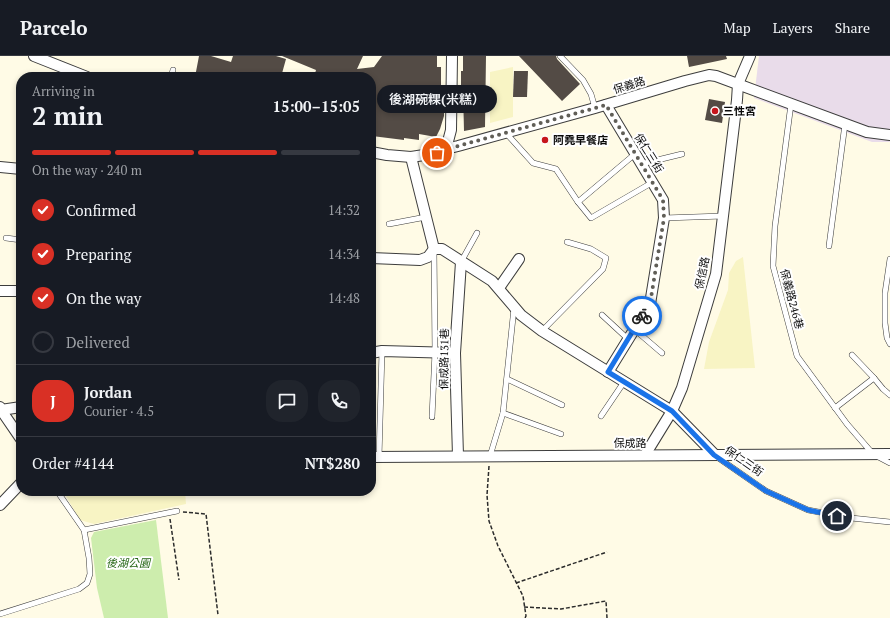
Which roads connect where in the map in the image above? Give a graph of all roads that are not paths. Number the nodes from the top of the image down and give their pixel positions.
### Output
1 (34, 56) edge
2 (452, 56) edge
3 (560, 56) edge
4 (750, 56) edge
5 (74, 72) edge
6 (738, 84) junction
7 (791, 104) junction
8 (606, 105) junction
9 (595, 108) junction
10 (845, 124) junction
11 (506, 133) junction
12 (890, 135) edge
13 (446, 149) junction
14 (376, 153) edge
15 (635, 154) junction
16 (682, 154) dead end
17 (411, 157) junction
18 (641, 164) junction
19 (0, 167) edge
20 (16, 169) edge
21 (653, 182) junction
22 (578, 202) junction
23 (426, 216) junction
24 (723, 216) junction
25 (664, 218) junction
26 (389, 224) dead end
27 (477, 233) dead end
28 (6, 238) dead end
29 (16, 239) edge
30 (567, 242) dead end
31 (828, 246) dead end
32 (434, 249) junction
33 (376, 258) edge
34 (519, 259) dead end
35 (890, 259) edge
36 (461, 262) junction
37 (499, 288) junction
38 (0, 291) edge
39 (16, 291) edge
40 (514, 307) junction
41 (602, 315) dead end
42 (634, 329) junction
43 (542, 331) junction
44 (628, 339) junction
45 (890, 344) edge
46 (382, 351) junction
47 (376, 352) edge
48 (435, 352) junction
49 (455, 353) junction
50 (662, 353) dead end
51 (852, 355) dead end
52 (608, 372) junction
53 (874, 378) junction
54 (507, 379) junction
55 (624, 382) junction
56 (890, 395) edge
57 (562, 405) dead end
58 (16, 408) edge
59 (835, 408) junction
60 (672, 411) junction
61 (1, 412) edge
62 (503, 412) junction
63 (601, 416) dead end
64 (432, 417) dead end
65 (16, 432) edge
66 (561, 434) dead end
67 (376, 442) edge
68 (873, 454) junction
69 (890, 454) edge
70 (645, 455) junction
71 (714, 455) junction
72 (458, 456) junction
73 (490, 456) junction
74 (376, 457) edge
75 (890, 463) edge
76 (16, 488) edge
77 (60, 496) edge
78 (0, 505) edge
79 (178, 511) road end
80 (890, 522) edge
81 (84, 530) junction
82 (0, 614) edge

1 - 5 street
2 - 13 street
3 - 9 lane
4 - 6 street, 保信路
6 - 7 street, 保義路
6 - 8 street, 保義路
6 - 24 street, 保信路
7 - 10 street, 保義路
7 - 59 lane, 保義路246巷
8 - 9 street, 保義路
8 - 15 street, 保仁三街
9 - 11 street, 保義路
10 - 12 street, 保義路
10 - 31 lane
11 - 13 street, 保義路
11 - 22 lane
13 - 17 street, 保義路
14 - 17 street, 保義路
15 - 18 street, 保仁三街
15 - 22 lane
16 - 18 lane
17 - 23 street
18 - 21 street, 保仁三街
19 - 20 street
21 - 22 lane
21 - 25 street, 保仁三街
23 - 26 lane
23 - 32 street
24 - 25 lane
24 - 60 street, 保信路
25 - 42 street, 保仁三街
27 - 36 lane
28 - 29 lane
30 - 43 lane
32 - 33 street
32 - 36 street, 保仁三街
32 - 48 lane
34 - 37 street
35 - 45 lane
36 - 37 street, 保仁三街
36 - 49 street, 保成路131巷
37 - 40 street, 保仁三街
38 - 39 street
40 - 43 street, 保仁三街
40 - 54 lane
41 - 44 lane
42 - 44 street, 保仁三街
42 - 50 lane
43 - 52 street, 保仁三街
44 - 52 street, 保仁三街
46 - 47 street
46 - 48 street
46 - 67 lane
48 - 49 street
48 - 64 lane
49 - 72 street, 保成路131巷
51 - 53 lane
52 - 55 street, 保仁三街
53 - 56 lane
53 - 59 lane
54 - 57 lane
54 - 62 lane
55 - 60 street, 保仁三街
55 - 63 lane
58 - 61 street
59 - 68 lane, 保義路246巷
60 - 70 street, 保信路
60 - 71 street, 保仁三街
61 - 65 street
62 - 66 lane
62 - 73 lane
68 - 69 street, 保成路
68 - 71 street, 保成路
68 - 75 lane, 保義路246巷
70 - 71 street, 保成路
70 - 73 street, 保成路
71 - 80 lane, 保仁三街
72 - 73 street, 保成路
72 - 74 street, 保成路
76 - 78 street
77 - 81 lane
79 - 81 lane
81 - 82 lane

